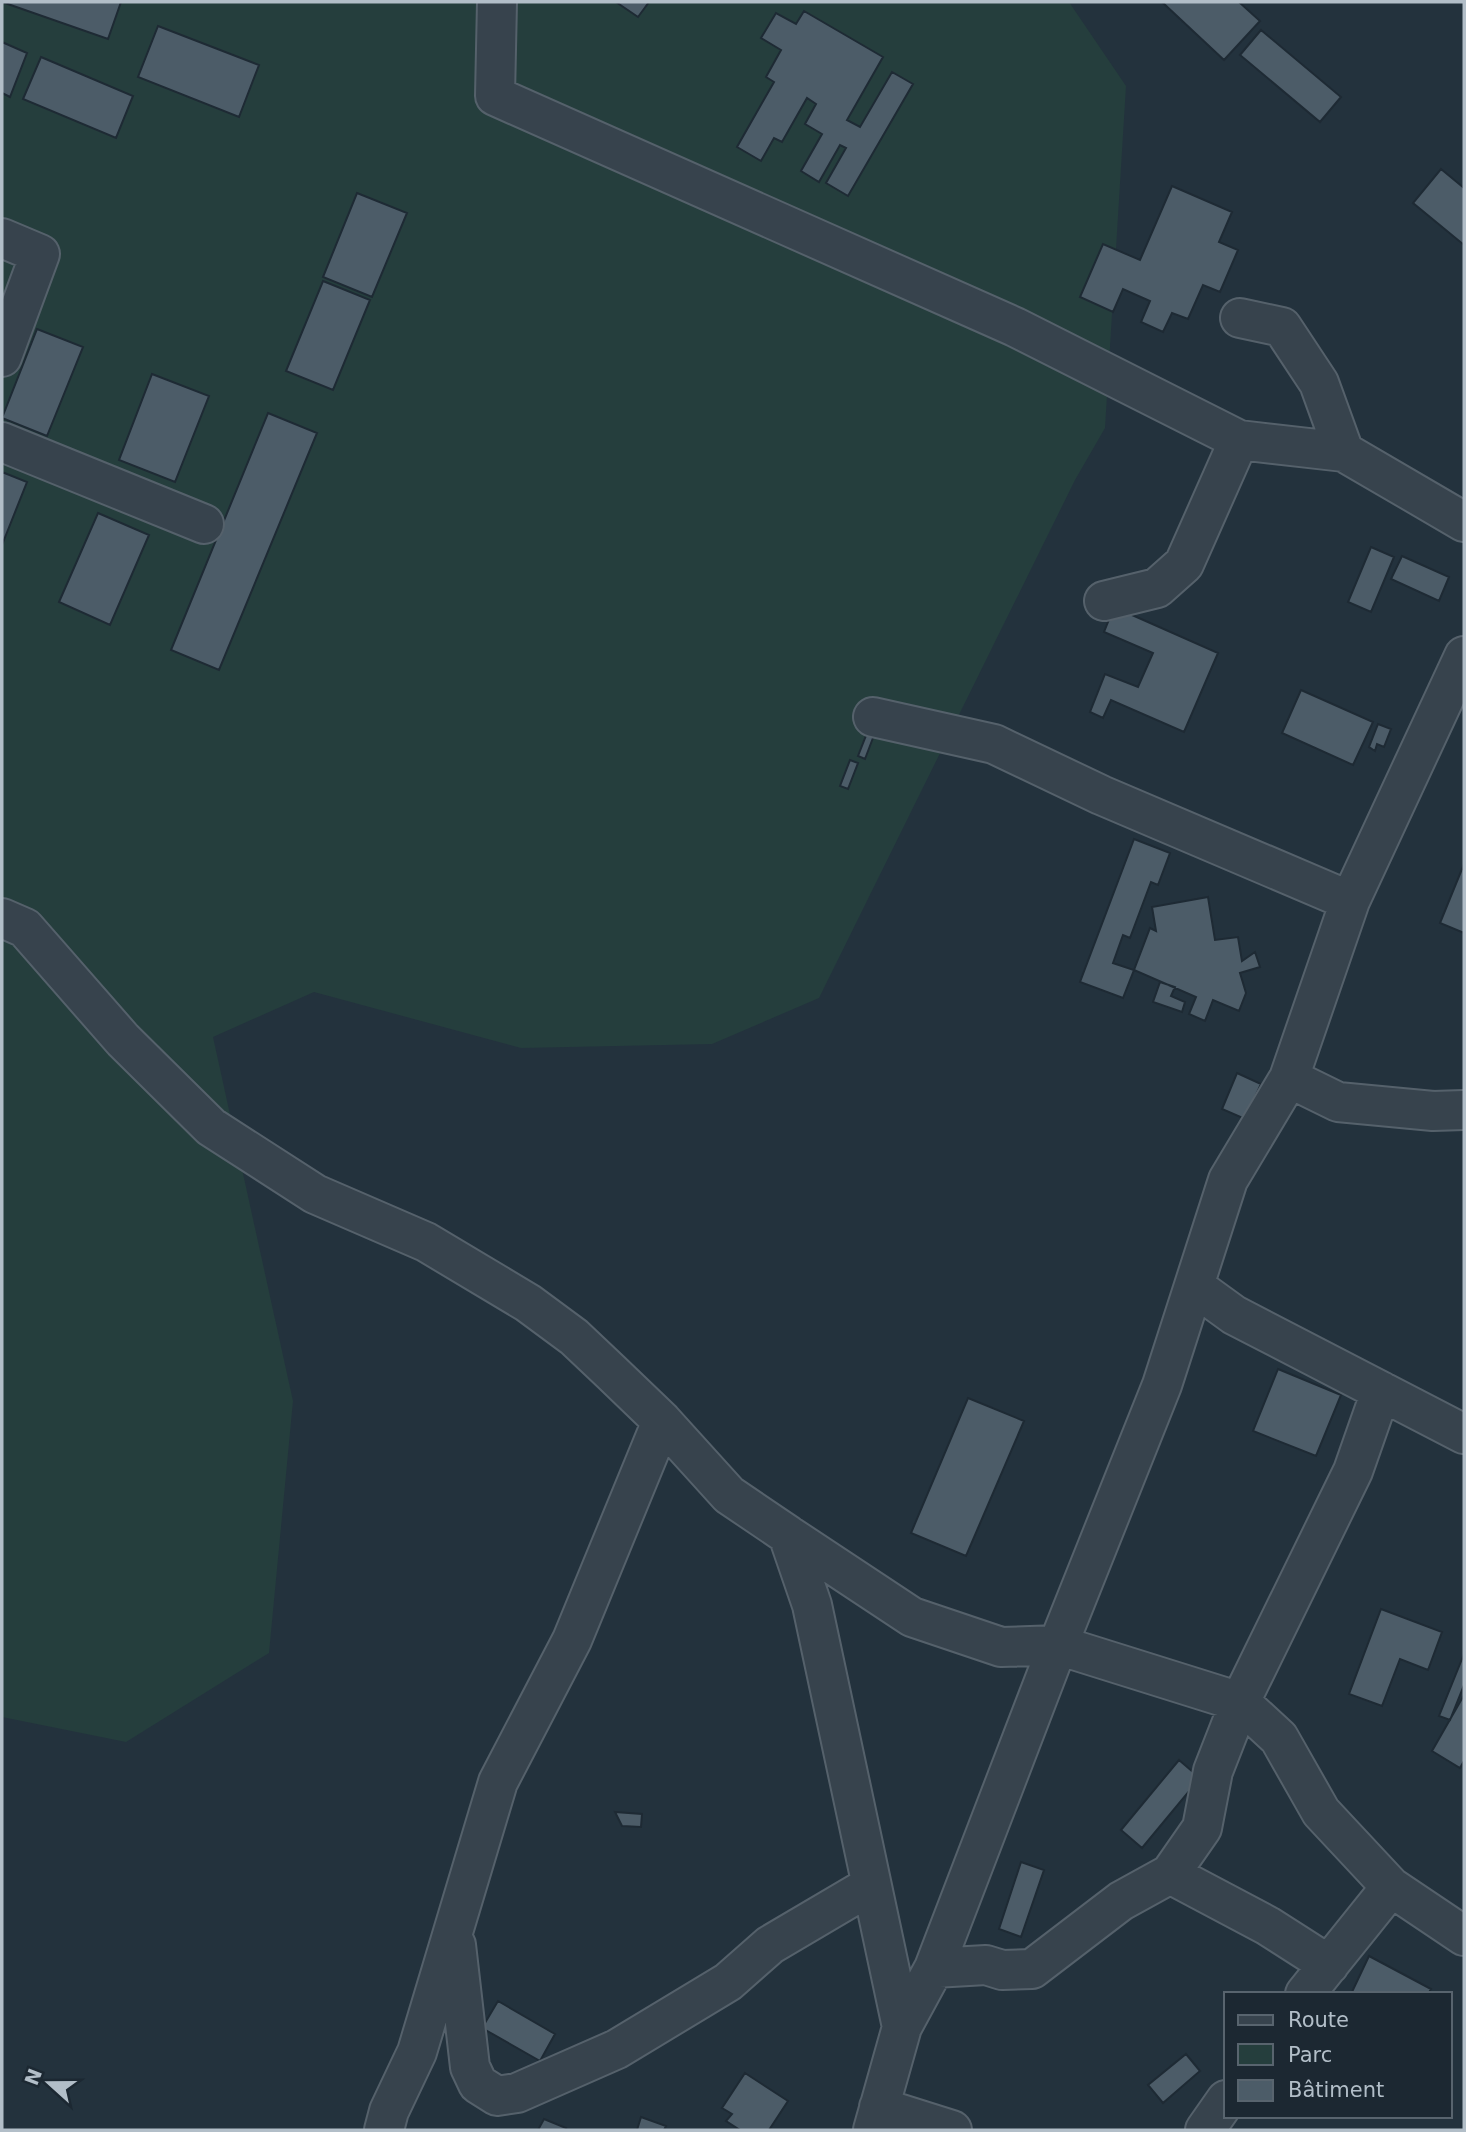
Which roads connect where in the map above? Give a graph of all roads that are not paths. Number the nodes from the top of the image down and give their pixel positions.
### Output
1 (497, 2) edge
2 (2, 238) edge
3 (1240, 318) dead end
4 (2, 358) edge
5 (1238, 440) junction
6 (2, 442) edge
7 (1344, 452) junction
8 (1464, 522) edge
9 (204, 524) dead end
10 (1104, 601) dead end
11 (1462, 664) edge
12 (873, 717) dead end
13 (1350, 901) junction
14 (2, 918) edge
15 (1289, 1078) junction
16 (1464, 1110) edge
17 (1194, 1286) junction
18 (1381, 1391) junction
19 (662, 1421) junction
20 (1464, 1434) edge
21 (788, 1535) junction
22 (1058, 1644) junction
23 (1240, 1702) junction
24 (1170, 1874) junction
25 (870, 1886) junction
26 (1391, 1887) junction
27 (455, 1929) junction
28 (1464, 1936) edge
29 (1329, 1965) junction
30 (934, 1968) junction
31 (1306, 1992) edge
32 (902, 2027) junction
33 (1224, 2103) edge
34 (876, 2119) edge
35 (384, 2130) edge
36 (952, 2130) edge
37 (1205, 2130) edge

1 - 5 street
2 - 4 street
3 - 7 street
5 - 7 street
5 - 10 street
6 - 9 street
7 - 8 street
11 - 13 street
12 - 13 street
13 - 15 street
14 - 19 street
15 - 16 street
15 - 17 street
17 - 18 street
17 - 22 street
18 - 20 street
18 - 23 street
19 - 21 street
19 - 27 street
21 - 22 street
21 - 25 street
22 - 23 street
22 - 30 street
23 - 24 street
23 - 26 street
24 - 29 street
24 - 30 street
25 - 27 street
25 - 32 street
26 - 28 street
26 - 29 street
27 - 35 street
29 - 31 street
30 - 32 street
32 - 34 street
33 - 37 street
34 - 36 street

